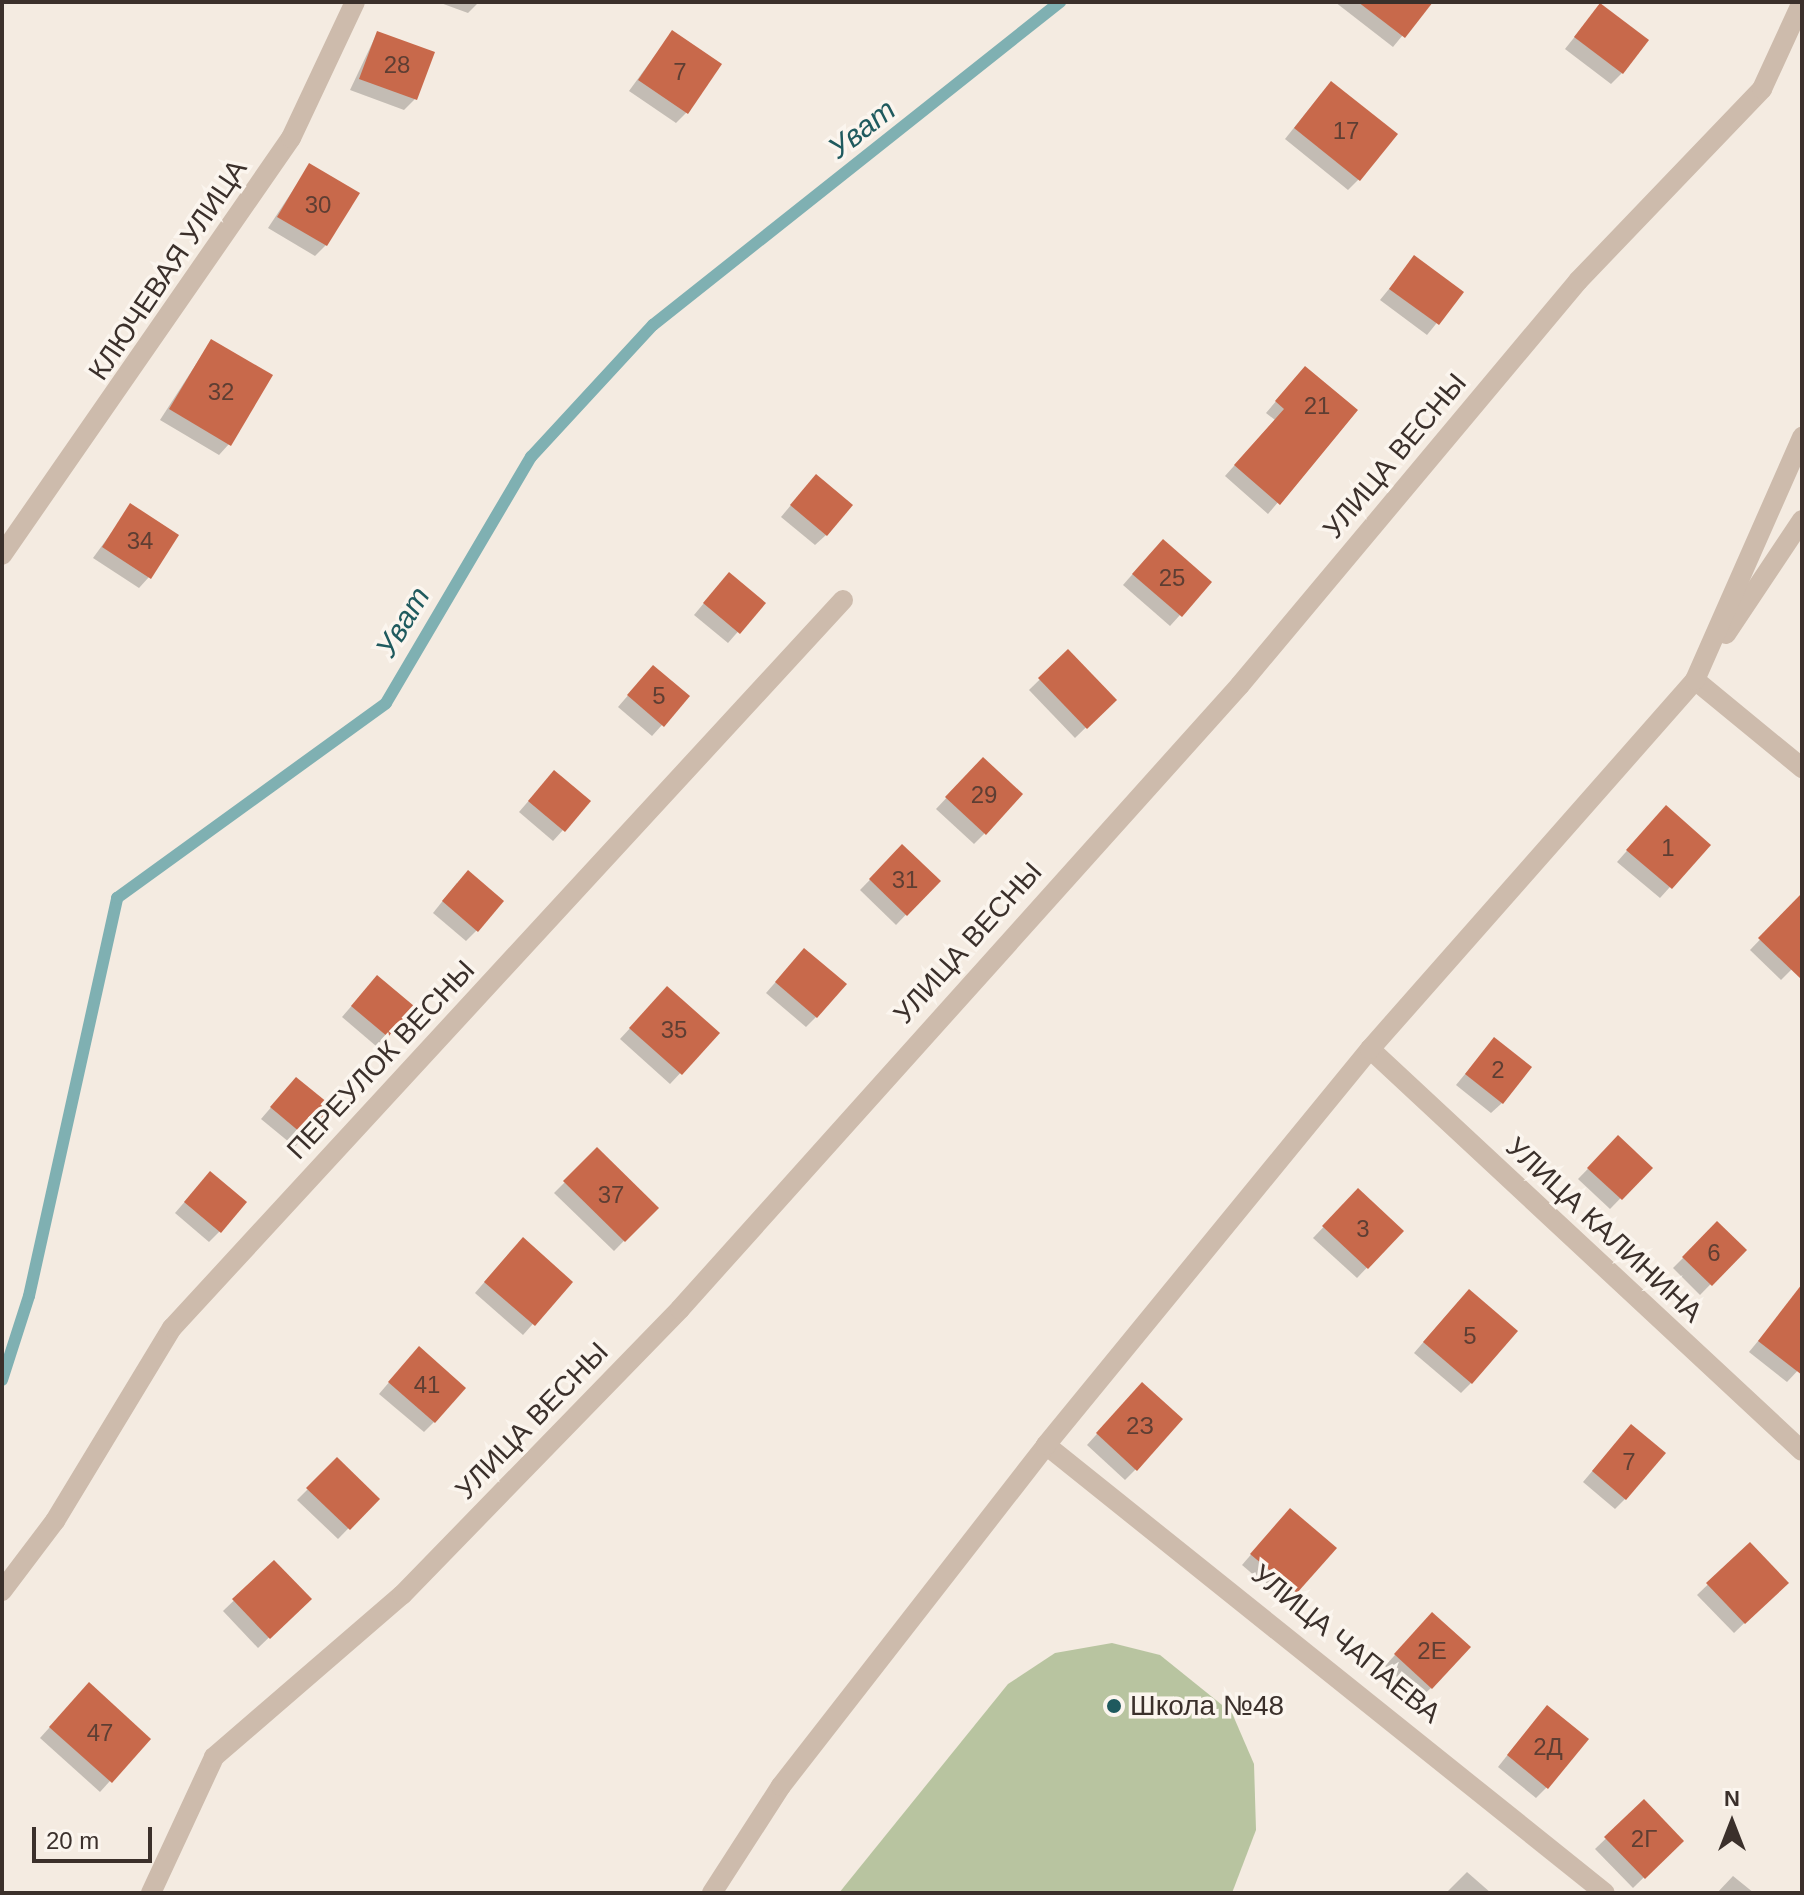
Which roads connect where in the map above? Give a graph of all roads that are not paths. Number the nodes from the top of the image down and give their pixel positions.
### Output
1 (355, 2) edge
2 (1802, 2) edge
3 (1802, 437) edge
4 (1802, 520) edge
5 (2, 555) edge
6 (843, 600) dead end
7 (1695, 680) junction
8 (1802, 768) edge
9 (1370, 1049) junction
10 (1046, 1445) junction
11 (1802, 1451) edge
12 (2, 1591) edge
13 (151, 1893) edge
14 (712, 1893) edge
15 (1605, 1893) edge

1 - 5 street, КЛЮЧЕВАЯ УЛИЦА
2 - 13 street, УЛИЦА ВЕСНЫ
3 - 7 street
4 - 7 street
6 - 12 street, ПЕРЕУЛОК ВЕСНЫ
7 - 8 street
7 - 9 street
9 - 10 street
9 - 11 street, УЛИЦА КАЛИНИНА
10 - 14 street
10 - 15 street, УЛИЦА ЧАПАЕВА

